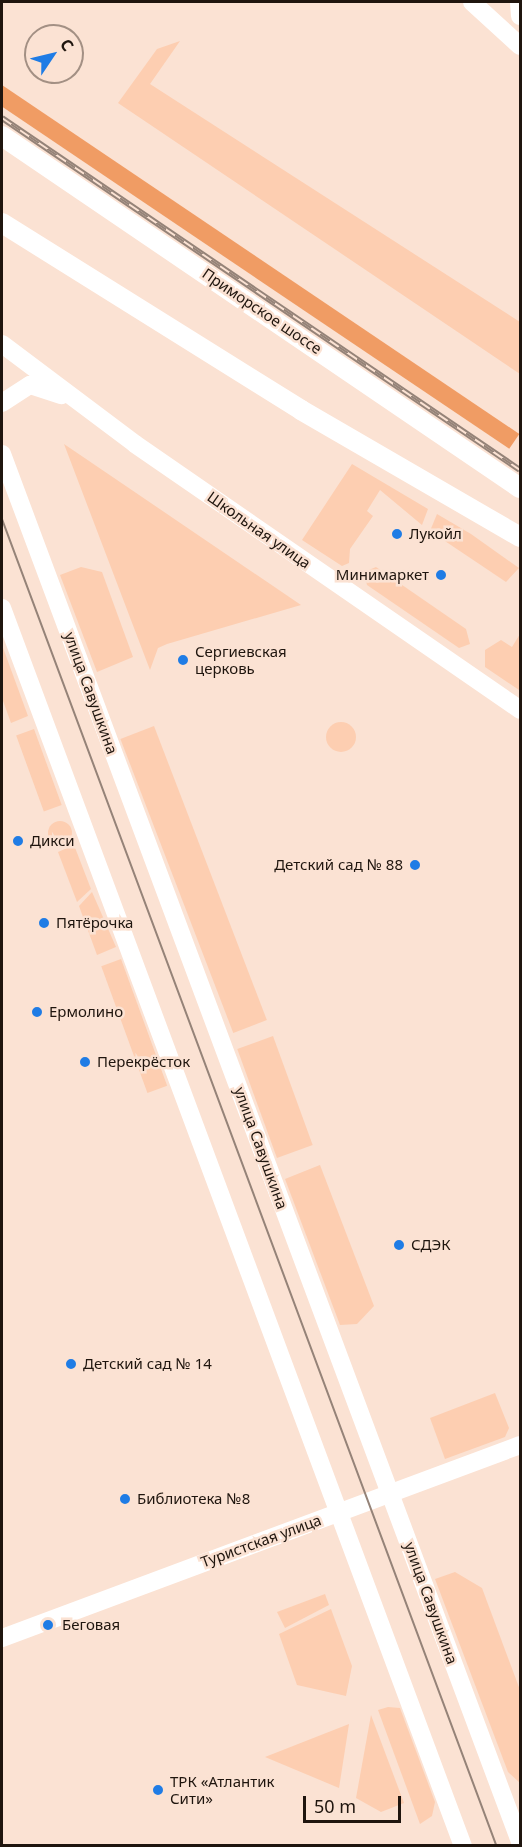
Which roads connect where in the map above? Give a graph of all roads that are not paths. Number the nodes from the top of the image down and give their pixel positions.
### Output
1 (472, 2) edge
2 (519, 2) edge
3 (520, 16) edge
4 (520, 46) edge
5 (2, 136) edge
6 (2, 222) edge
7 (2, 344) edge
8 (2, 403) edge
9 (83, 406) junction
10 (2, 454) edge
11 (520, 488) edge
12 (520, 537) edge
13 (2, 608) edge
14 (520, 710) edge
15 (520, 1445) edge
16 (390, 1493) junction
17 (339, 1513) junction
18 (2, 1638) edge
19 (520, 1842) edge
20 (463, 1845) edge

1 - 4 main road
2 - 3 main road
5 - 11 main road, Приморское шоссе
6 - 12 main road
7 - 9 main road, Школьная улица
8 - 9 main road
9 - 14 main road, Школьная улица
10 - 16 main road, улица Савушкина
13 - 17 main road
15 - 16 main road, Туристская улица
16 - 17 main road, Туристская улица
16 - 19 main road, улица Савушкина
17 - 18 main road, Туристская улица
17 - 20 main road

